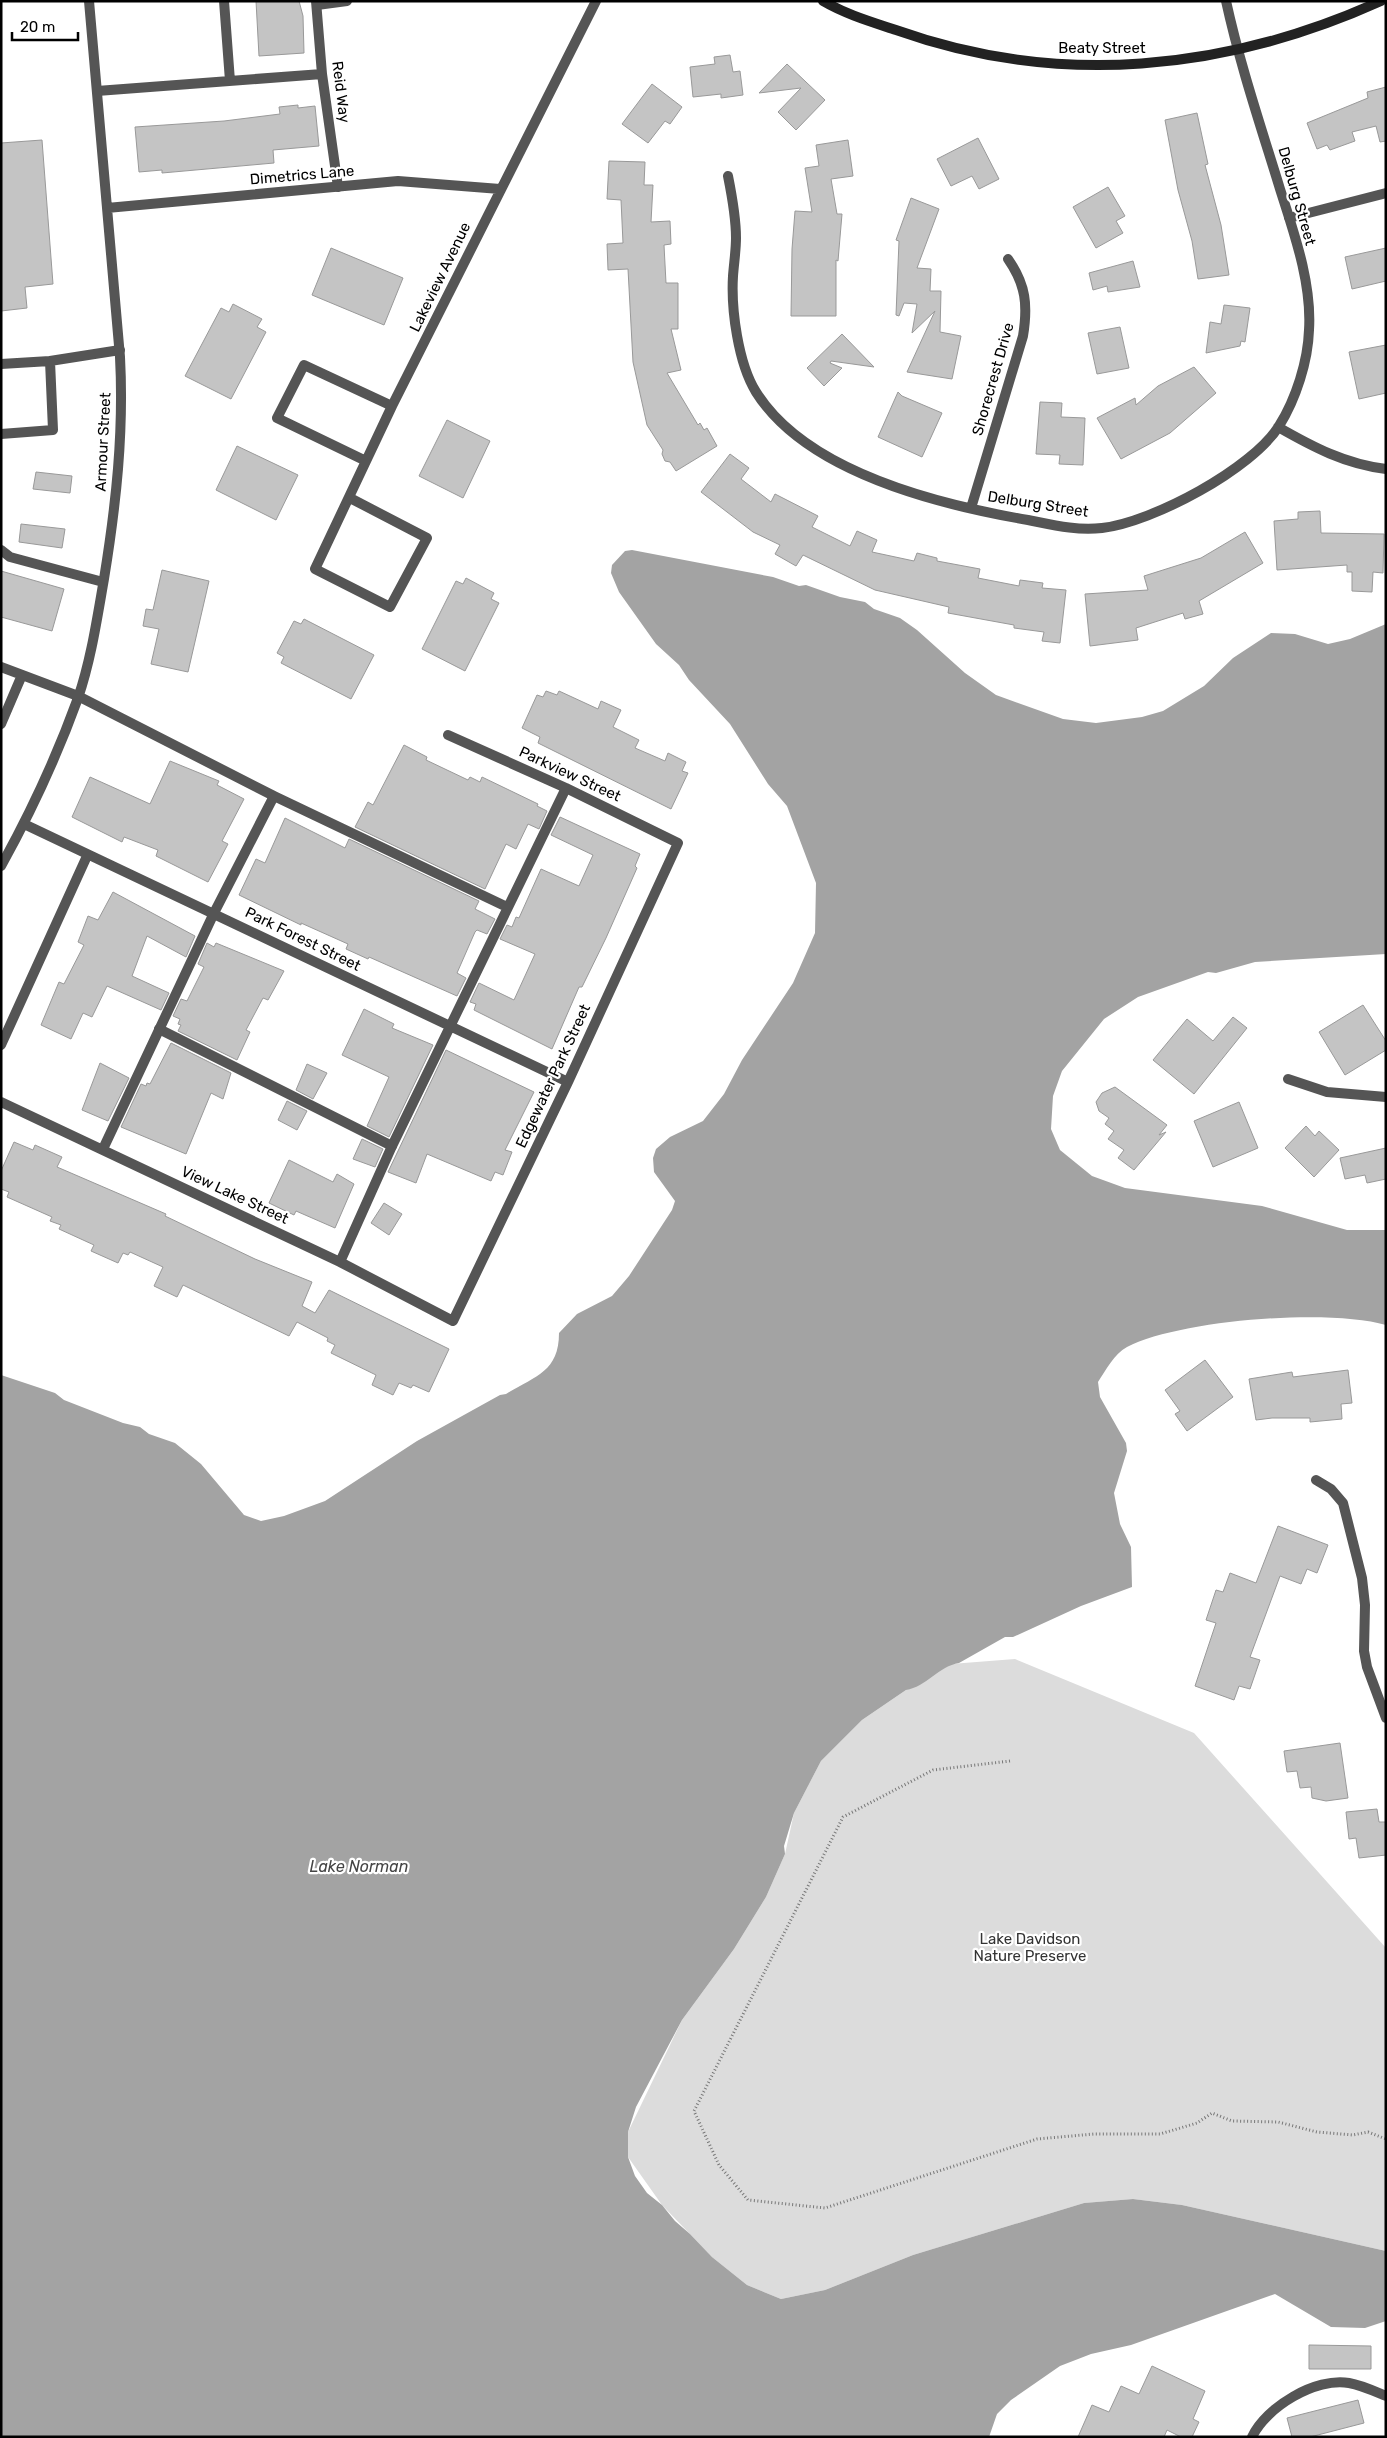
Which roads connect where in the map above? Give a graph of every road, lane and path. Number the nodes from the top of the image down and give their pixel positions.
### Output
1 (89, 1) edge
2 (224, 1) edge
3 (347, 1) edge
4 (596, 1) edge
5 (823, 1) edge
6 (1226, 1) edge
7 (1381, 1) edge
8 (317, 3) edge
9 (1238, 51) junction
10 (322, 74) junction
11 (230, 81) junction
12 (97, 91) junction
13 (728, 176) dead end
14 (338, 187) junction
15 (500, 189) junction
16 (1386, 193) edge
17 (107, 208) junction
18 (1289, 218) junction
19 (1008, 259) dead end
20 (120, 350) junction
21 (50, 361) junction
22 (1, 364) edge
23 (392, 406) junction
24 (1278, 428) junction
25 (1, 434) edge
26 (366, 461) junction
27 (1386, 468) edge
28 (350, 498) junction
29 (971, 508) junction
30 (1, 550) edge
31 (104, 582) junction
32 (1, 667) edge
33 (22, 675) junction
34 (78, 696) junction
35 (1, 724) edge
36 (448, 735) dead end
37 (566, 788) junction
38 (274, 796) junction
39 (24, 824) junction
40 (678, 843) joint
41 (87, 856) junction
42 (1, 866) edge
43 (507, 907) junction
44 (214, 913) junction
45 (449, 1026) junction
46 (159, 1029) junction
47 (1, 1045) edge
48 (1288, 1079) dead end
49 (568, 1082) junction
50 (1386, 1097) edge
51 (1, 1102) edge
52 (392, 1146) junction
53 (102, 1149) junction
54 (340, 1262) junction
55 (453, 1321) joint
56 (1316, 1480) dead end
57 (1381, 1690) edge
58 (1386, 1718) edge
59 (1010, 1761) dead end
60 (1386, 2139) edge
61 (1386, 2396) edge
62 (1252, 2437) edge

1 - 12 street, Armour Street
2 - 11 street
3 - 8 street
4 - 15 street, Lakeview Avenue
5 - 9 street, Beaty Street
6 - 9 street, Delburg Street
7 - 9 street, Beaty Street
8 - 10 street, Reid Way
9 - 18 street, Delburg Street
10 - 11 street
10 - 14 street, Reid Way
11 - 12 street
12 - 17 street, Armour Street
13 - 29 street, Delburg Street
14 - 15 street, Dimetrics Lane
14 - 17 street, Dimetrics Lane
15 - 23 street, Lakeview Avenue
16 - 18 street
17 - 20 street, Armour Street
18 - 24 street, Delburg Street
19 - 29 street, Shorecrest Drive
20 - 21 street
20 - 31 street, Armour Street
21 - 22 street
21 - 25 street
23 - 26 street, Lakeview Avenue
23 - 26 street
24 - 27 street
24 - 29 street, Delburg Street
26 - 28 street, Lakeview Avenue
28 - 28 street, Lakeview Avenue
30 - 31 street
31 - 34 street, Armour Street
32 - 33 street
33 - 34 street
33 - 35 street
34 - 38 street
34 - 39 street, Armour Street
36 - 37 street, Parkview Street
37 - 40 street, Parkview Street
37 - 43 street
38 - 43 street
38 - 44 street
39 - 41 street, Park Forest Street
39 - 42 street, Armour Street
40 - 49 street, Edgewater Park Street
41 - 44 street, Park Forest Street
41 - 47 street
43 - 45 street
44 - 45 street, Park Forest Street
44 - 46 street
45 - 49 street, Park Forest Street
45 - 52 street
46 - 52 street
46 - 53 street
48 - 50 street
49 - 55 street, Edgewater Park Street
51 - 53 street, View Lake Street
52 - 54 street
53 - 54 street, View Lake Street
54 - 55 street, View Lake Street
56 - 57 street
57 - 58 street
59 - 60 path
61 - 62 street

